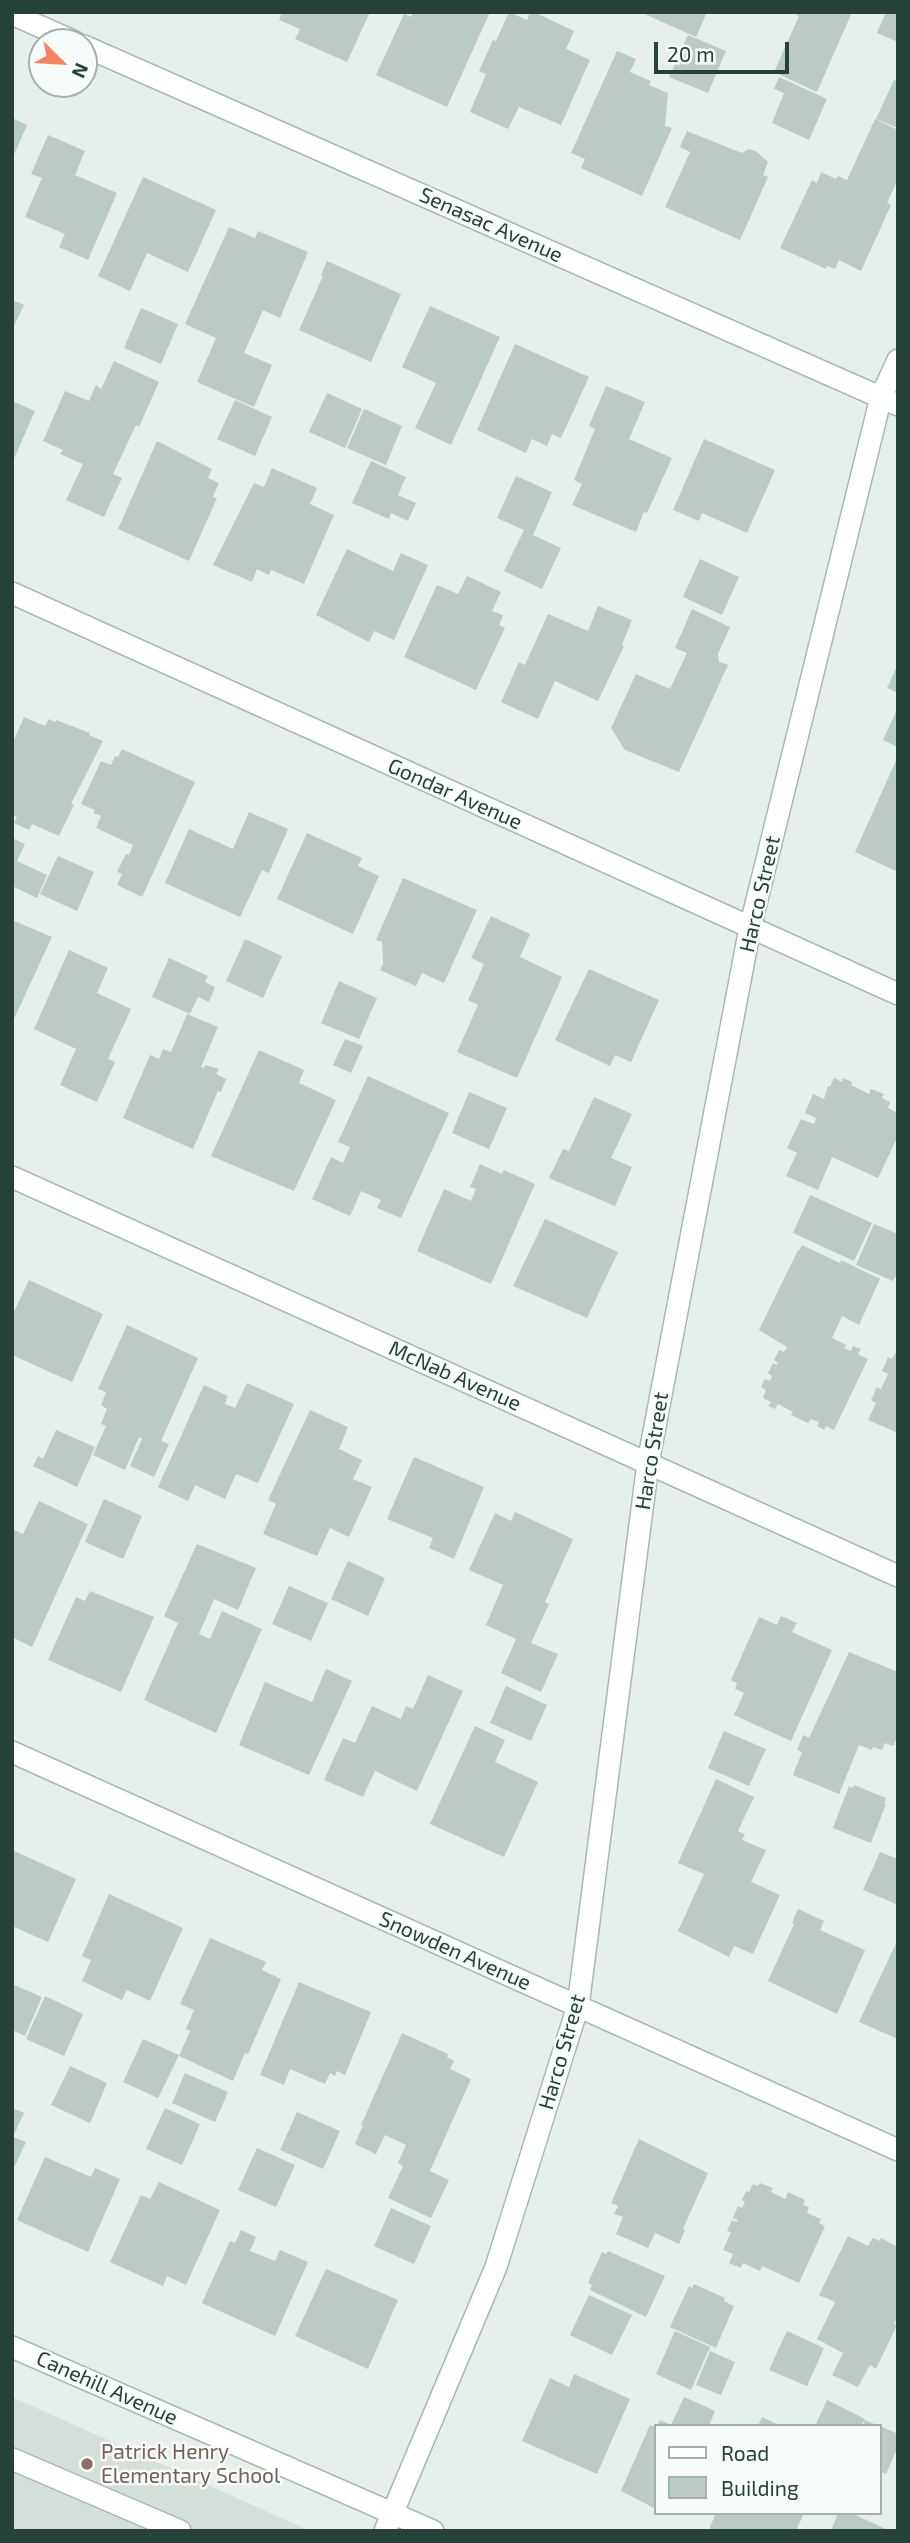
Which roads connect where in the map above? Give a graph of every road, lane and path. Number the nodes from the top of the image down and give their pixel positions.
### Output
1 (12, 14) edge
2 (44, 28) edge
3 (98, 52) edge
4 (898, 360) edge
5 (890, 401) edge
6 (12, 593) edge
7 (750, 928) junction
8 (898, 994) edge
9 (12, 1177) edge
10 (648, 1463) junction
11 (898, 1576) edge
12 (12, 1752) edge
13 (578, 2006) junction
14 (898, 2150) edge
15 (12, 2347) edge
16 (12, 2459) edge
17 (389, 2522) edge
18 (180, 2531) edge
19 (433, 2531) edge

1 - 2 street
3 - 5 street, Senasac Avenue
4 - 5 street, Harco Street
5 - 7 street, Harco Street
6 - 7 street, Gondar Avenue
7 - 8 street, Gondar Avenue
7 - 10 street, Harco Street
9 - 10 street, McNab Avenue
10 - 11 street, McNab Avenue
10 - 13 street, Harco Street
12 - 13 street, Snowden Avenue
13 - 14 street, Snowden Avenue
13 - 17 street, Harco Street
15 - 17 street, Canehill Avenue
16 - 18 street
17 - 19 street, Canehill Avenue

